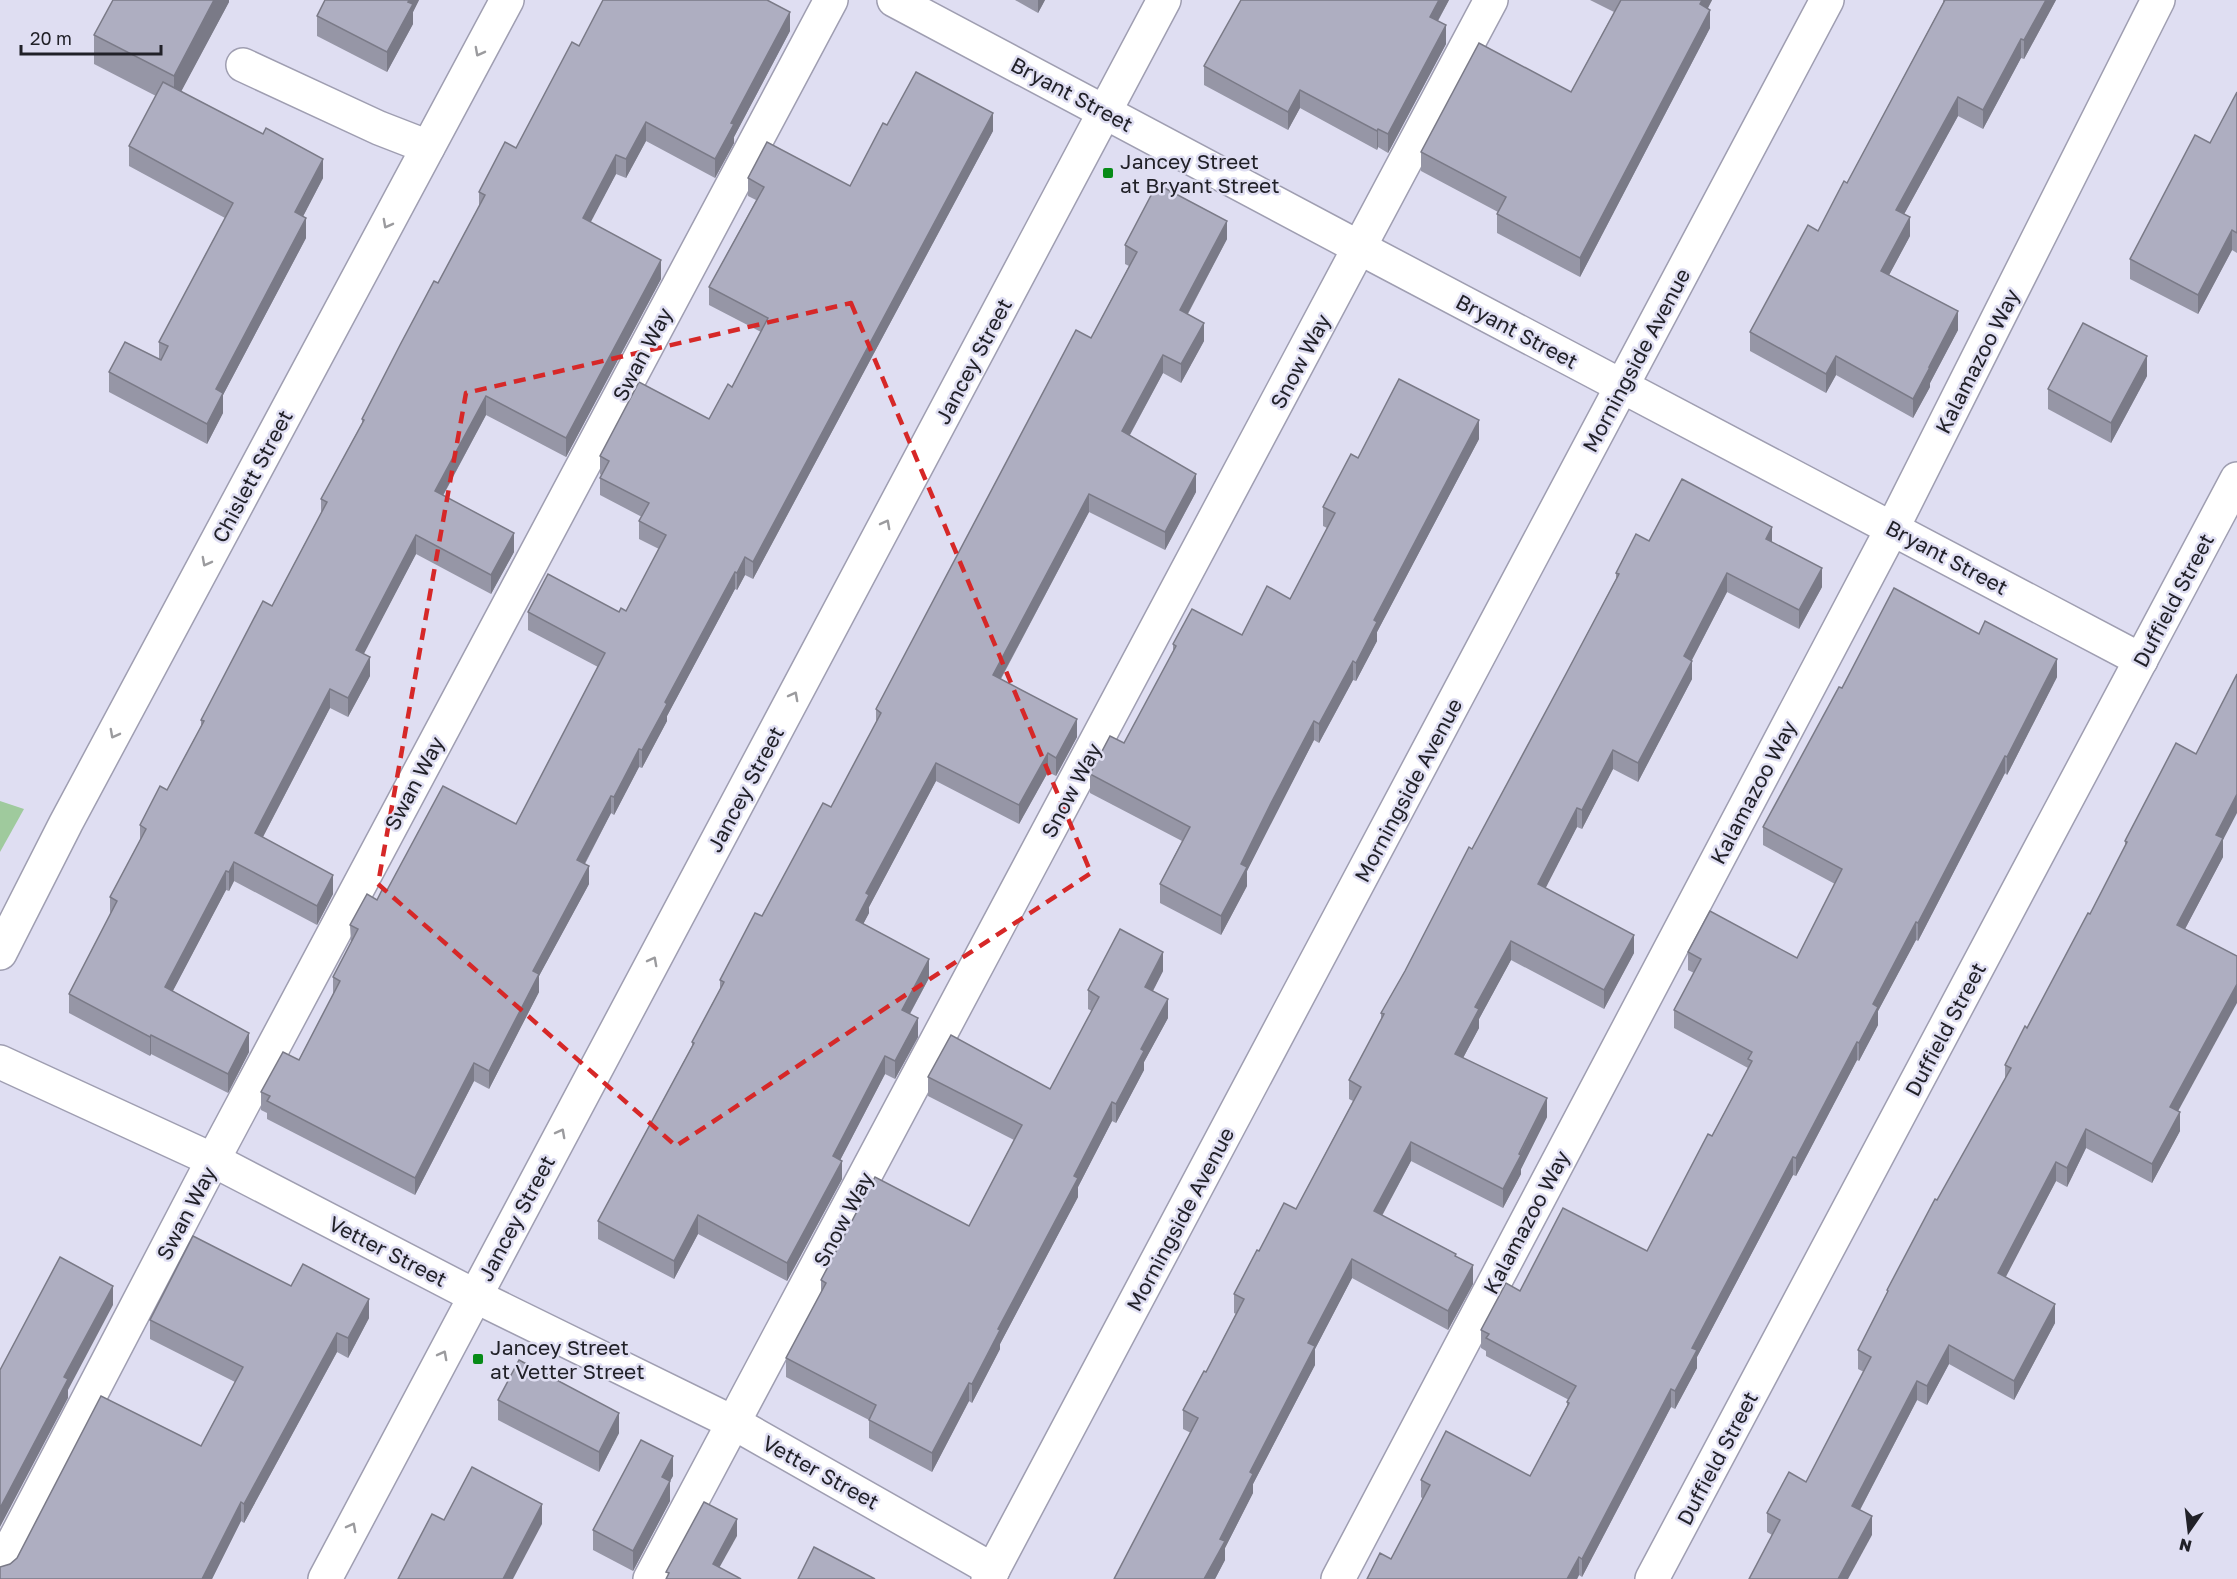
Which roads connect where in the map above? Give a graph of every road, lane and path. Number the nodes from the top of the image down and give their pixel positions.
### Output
1 (507, 0) edge
2 (831, 0) edge
3 (894, 0) edge
4 (1164, 0) edge
5 (1491, 0) edge
6 (1827, 0) edge
7 (2158, 0) edge
8 (243, 65) dead end
9 (1106, 112) junction
10 (428, 147) junction
11 (1360, 248) junction
12 (1622, 386) junction
13 (2237, 478) edge
14 (1893, 527) junction
15 (2141, 660) junction
16 (0, 953) edge
17 (0, 1062) edge
18 (213, 1160) junction
19 (475, 1296) junction
20 (734, 1423) junction
21 (0, 1568) edge
22 (991, 1574) edge
23 (325, 1579) edge
24 (650, 1579) edge
25 (1338, 1579) edge
26 (1652, 1579) edge

1 -> 10 street, Chislett Street
2 - 18 street, Swan Way
3 - 9 street, Bryant Street
4 - 9 street, Jancey Street
5 - 11 street, Snow Way
6 - 12 street, Morningside Avenue
7 - 14 street, Kalamazoo Way
8 - 10 street
9 - 11 street, Bryant Street
19 -> 9 street, Jancey Street
10 -> 16 street, Chislett Street
11 - 12 street, Bryant Street
11 - 20 street, Snow Way
12 - 14 street, Bryant Street
12 - 22 street, Morningside Avenue
13 - 15 street, Duffield Street
14 - 15 street, Bryant Street
14 - 25 street, Kalamazoo Way
15 - 26 street, Duffield Street
17 - 18 street, Vetter Street
18 - 19 street, Vetter Street
18 - 21 street, Swan Way
19 - 20 street, Vetter Street
23 -> 19 street, Jancey Street
20 - 22 street, Vetter Street
20 - 24 street, Snow Way

